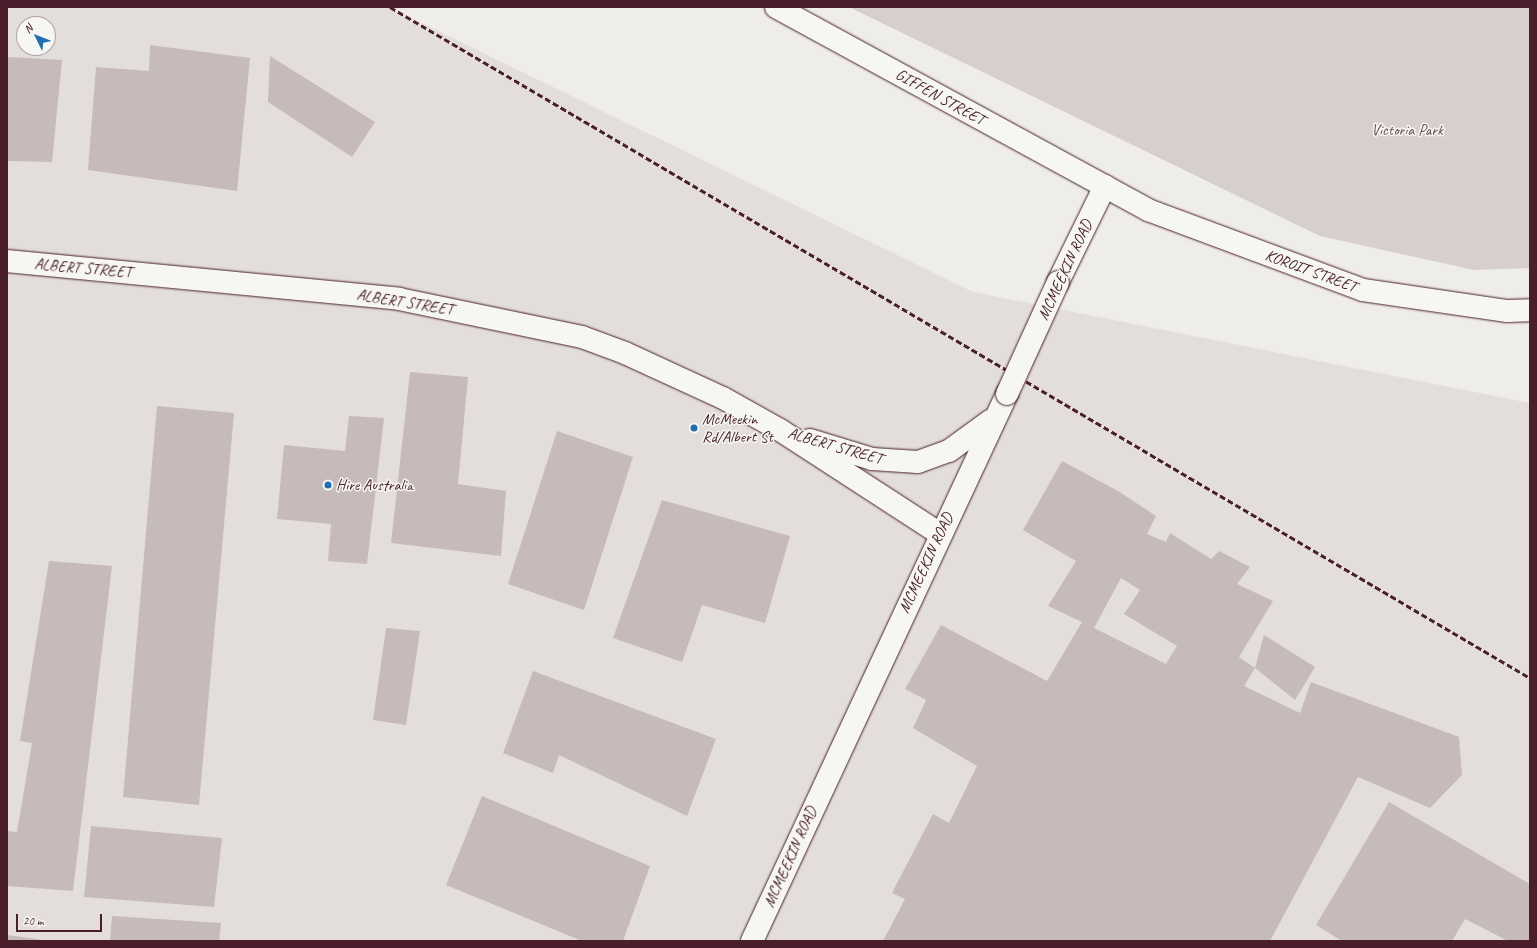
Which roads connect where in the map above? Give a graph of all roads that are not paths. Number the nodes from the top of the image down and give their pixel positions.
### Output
1 (776, 7) edge
2 (1105, 186) junction
3 (7, 261) edge
4 (1530, 310) edge
5 (996, 415) junction
6 (780, 430) junction
7 (940, 534) junction
8 (752, 941) edge

1 - 2 street, GIFFEN STREET
2 - 4 street, KOROIT STREET
2 - 5 street, MCMEEKIN ROAD, bridge
3 - 6 street, ALBERT STREET
5 - 6 street, ALBERT STREET
5 - 7 street, MCMEEKIN ROAD
6 - 7 street, ALBERT STREET
7 - 8 street, MCMEEKIN ROAD

